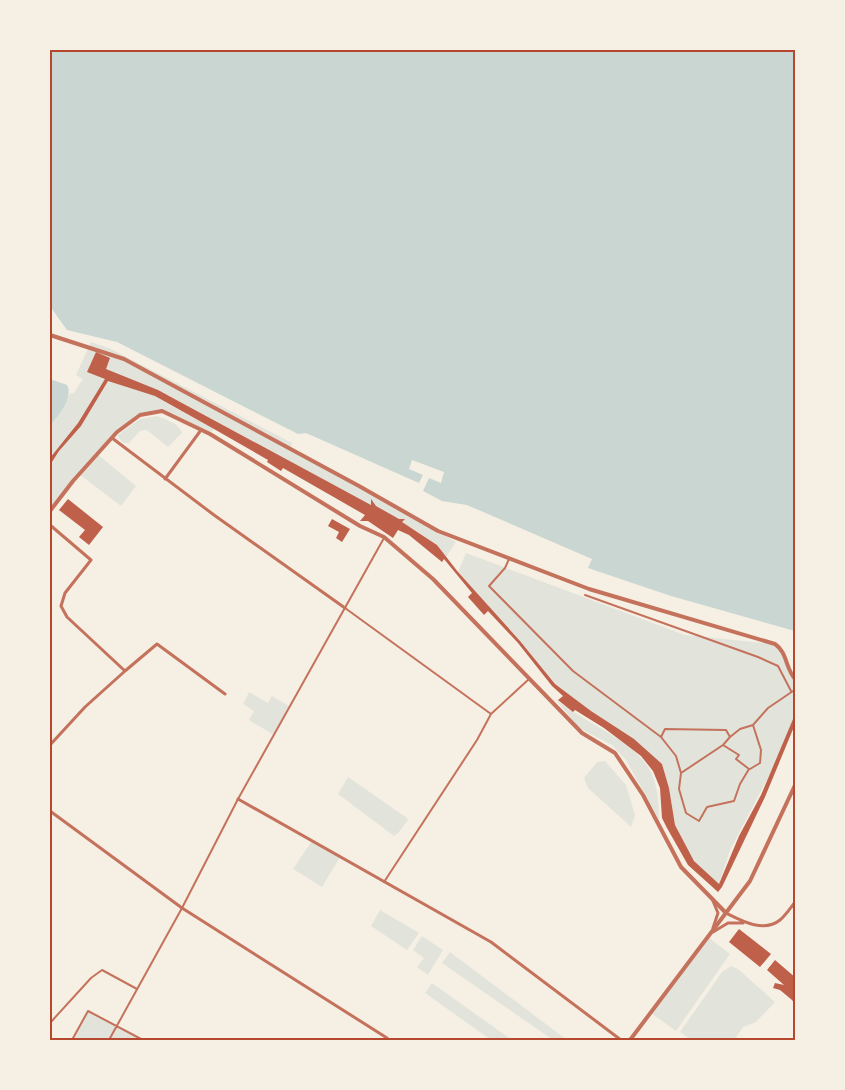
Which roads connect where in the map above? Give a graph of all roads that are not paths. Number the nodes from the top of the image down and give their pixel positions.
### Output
1 (50, 335) edge
2 (201, 430) junction
3 (112, 438) junction
4 (165, 479) junction
5 (50, 511) edge
6 (50, 525) edge
7 (384, 537) junction
8 (509, 558) junction
9 (585, 595) dead end
10 (345, 608) junction
11 (125, 671) junction
12 (530, 678) junction
13 (795, 680) edge
14 (795, 688) edge
15 (791, 692) junction
16 (225, 694) dead end
17 (491, 714) junction
18 (753, 725) junction
19 (661, 737) junction
20 (730, 737) junction
21 (50, 745) edge
22 (723, 745) junction
23 (749, 769) junction
24 (681, 773) junction
25 (795, 783) edge
26 (238, 799) junction
27 (50, 811) edge
28 (384, 882) junction
29 (713, 901) junction
30 (795, 901) edge
31 (182, 908) junction
32 (726, 913) junction
33 (747, 923) junction
34 (711, 933) junction
35 (137, 989) junction
36 (50, 1023) edge
37 (116, 1026) junction
38 (72, 1041) edge
39 (109, 1041) edge
40 (143, 1041) edge
41 (388, 1041) edge
42 (621, 1041) edge
43 (630, 1041) edge

1 - 8 street
2 - 3 street
2 - 4 street
2 - 7 street
3 - 4 street
3 - 5 street
4 - 10 street
6 - 11 street
7 - 10 street
7 - 12 street
8 - 13 street
8 - 19 street
9 - 15 street
10 - 17 street
10 - 26 street
11 - 16 street
11 - 21 street
12 - 17 street
12 - 29 street
14 - 15 street
15 - 18 street
17 - 28 street
18 - 20 street
18 - 23 street
19 - 20 street
19 - 24 street
20 - 22 street
22 - 23 street
22 - 24 street
23 - 24 street
25 - 32 street
26 - 28 street
26 - 31 street
27 - 31 street
28 - 42 street
29 - 32 street
29 - 34 street
30 - 33 street
31 - 35 street
31 - 41 street
32 - 33 street
32 - 34 street
33 - 34 street
34 - 43 street
35 - 36 street
35 - 37 street
37 - 38 street
37 - 39 street
37 - 40 street

